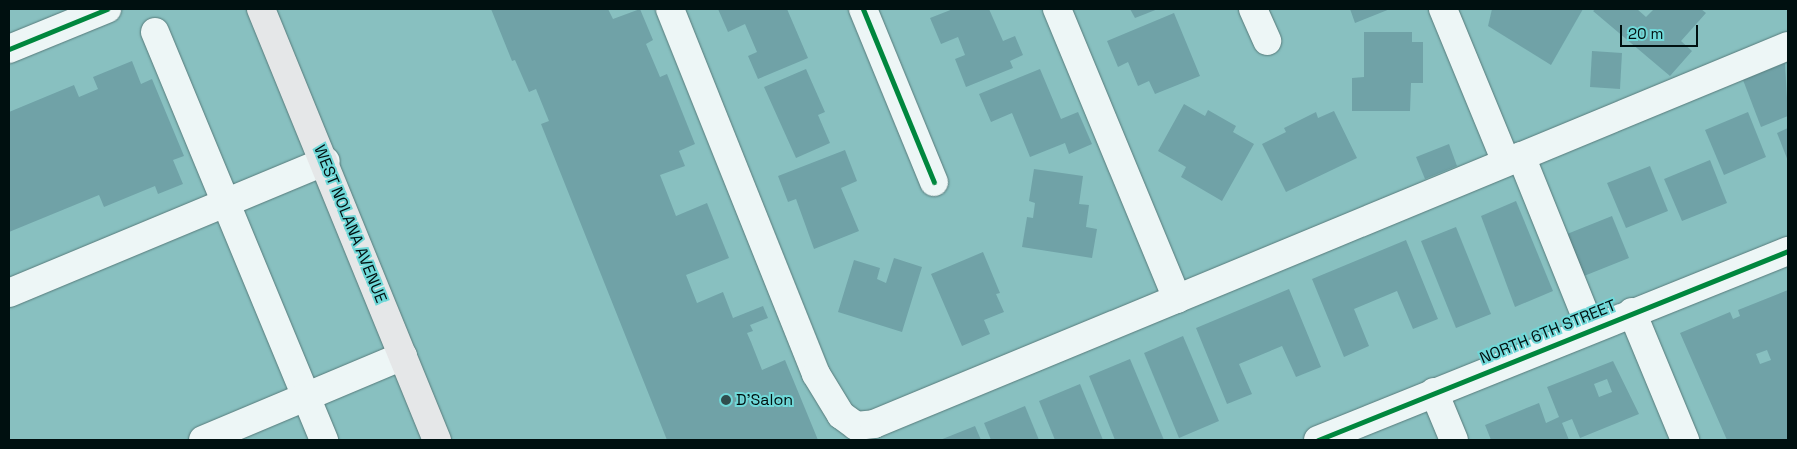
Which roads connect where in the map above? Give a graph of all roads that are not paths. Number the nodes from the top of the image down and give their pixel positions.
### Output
1 (108, 9) edge
2 (261, 9) edge
3 (670, 9) edge
4 (863, 9) edge
5 (1057, 9) edge
6 (1253, 9) edge
7 (1443, 9) edge
8 (155, 32) dead end
9 (1267, 41) dead end
10 (1788, 46) edge
11 (9, 47) edge
12 (1514, 159) junction
13 (326, 161) junction
14 (934, 182) dead end
15 (226, 203) junction
16 (1788, 251) edge
17 (9, 293) edge
18 (1177, 299) junction
19 (1632, 312) junction
20 (1591, 329) junction
21 (403, 356) junction
22 (1434, 392) junction
23 (305, 397) junction
24 (856, 433) edge
25 (203, 440) edge
26 (324, 440) edge
27 (437, 440) edge
28 (1318, 440) edge
29 (1454, 440) edge
30 (1685, 440) edge

1 - 11 street
2 - 13 main road, WEST NOLANA AVENUE
3 - 24 street
4 - 14 street
5 - 18 street
6 - 9 street
7 - 12 street
8 - 15 street
10 - 12 street
12 - 18 street
12 - 20 street
13 - 15 street
13 - 21 main road, WEST NOLANA AVENUE
15 - 17 street
15 - 23 street
16 - 19 street, NORTH 6TH STREET
18 - 24 street
19 - 20 street, NORTH 6TH STREET
19 - 30 street
20 - 22 street, NORTH 6TH STREET
21 - 23 street
21 - 27 main road, WEST NOLANA AVENUE
22 - 28 street, NORTH 6TH STREET
22 - 29 street
23 - 25 street
23 - 26 street

